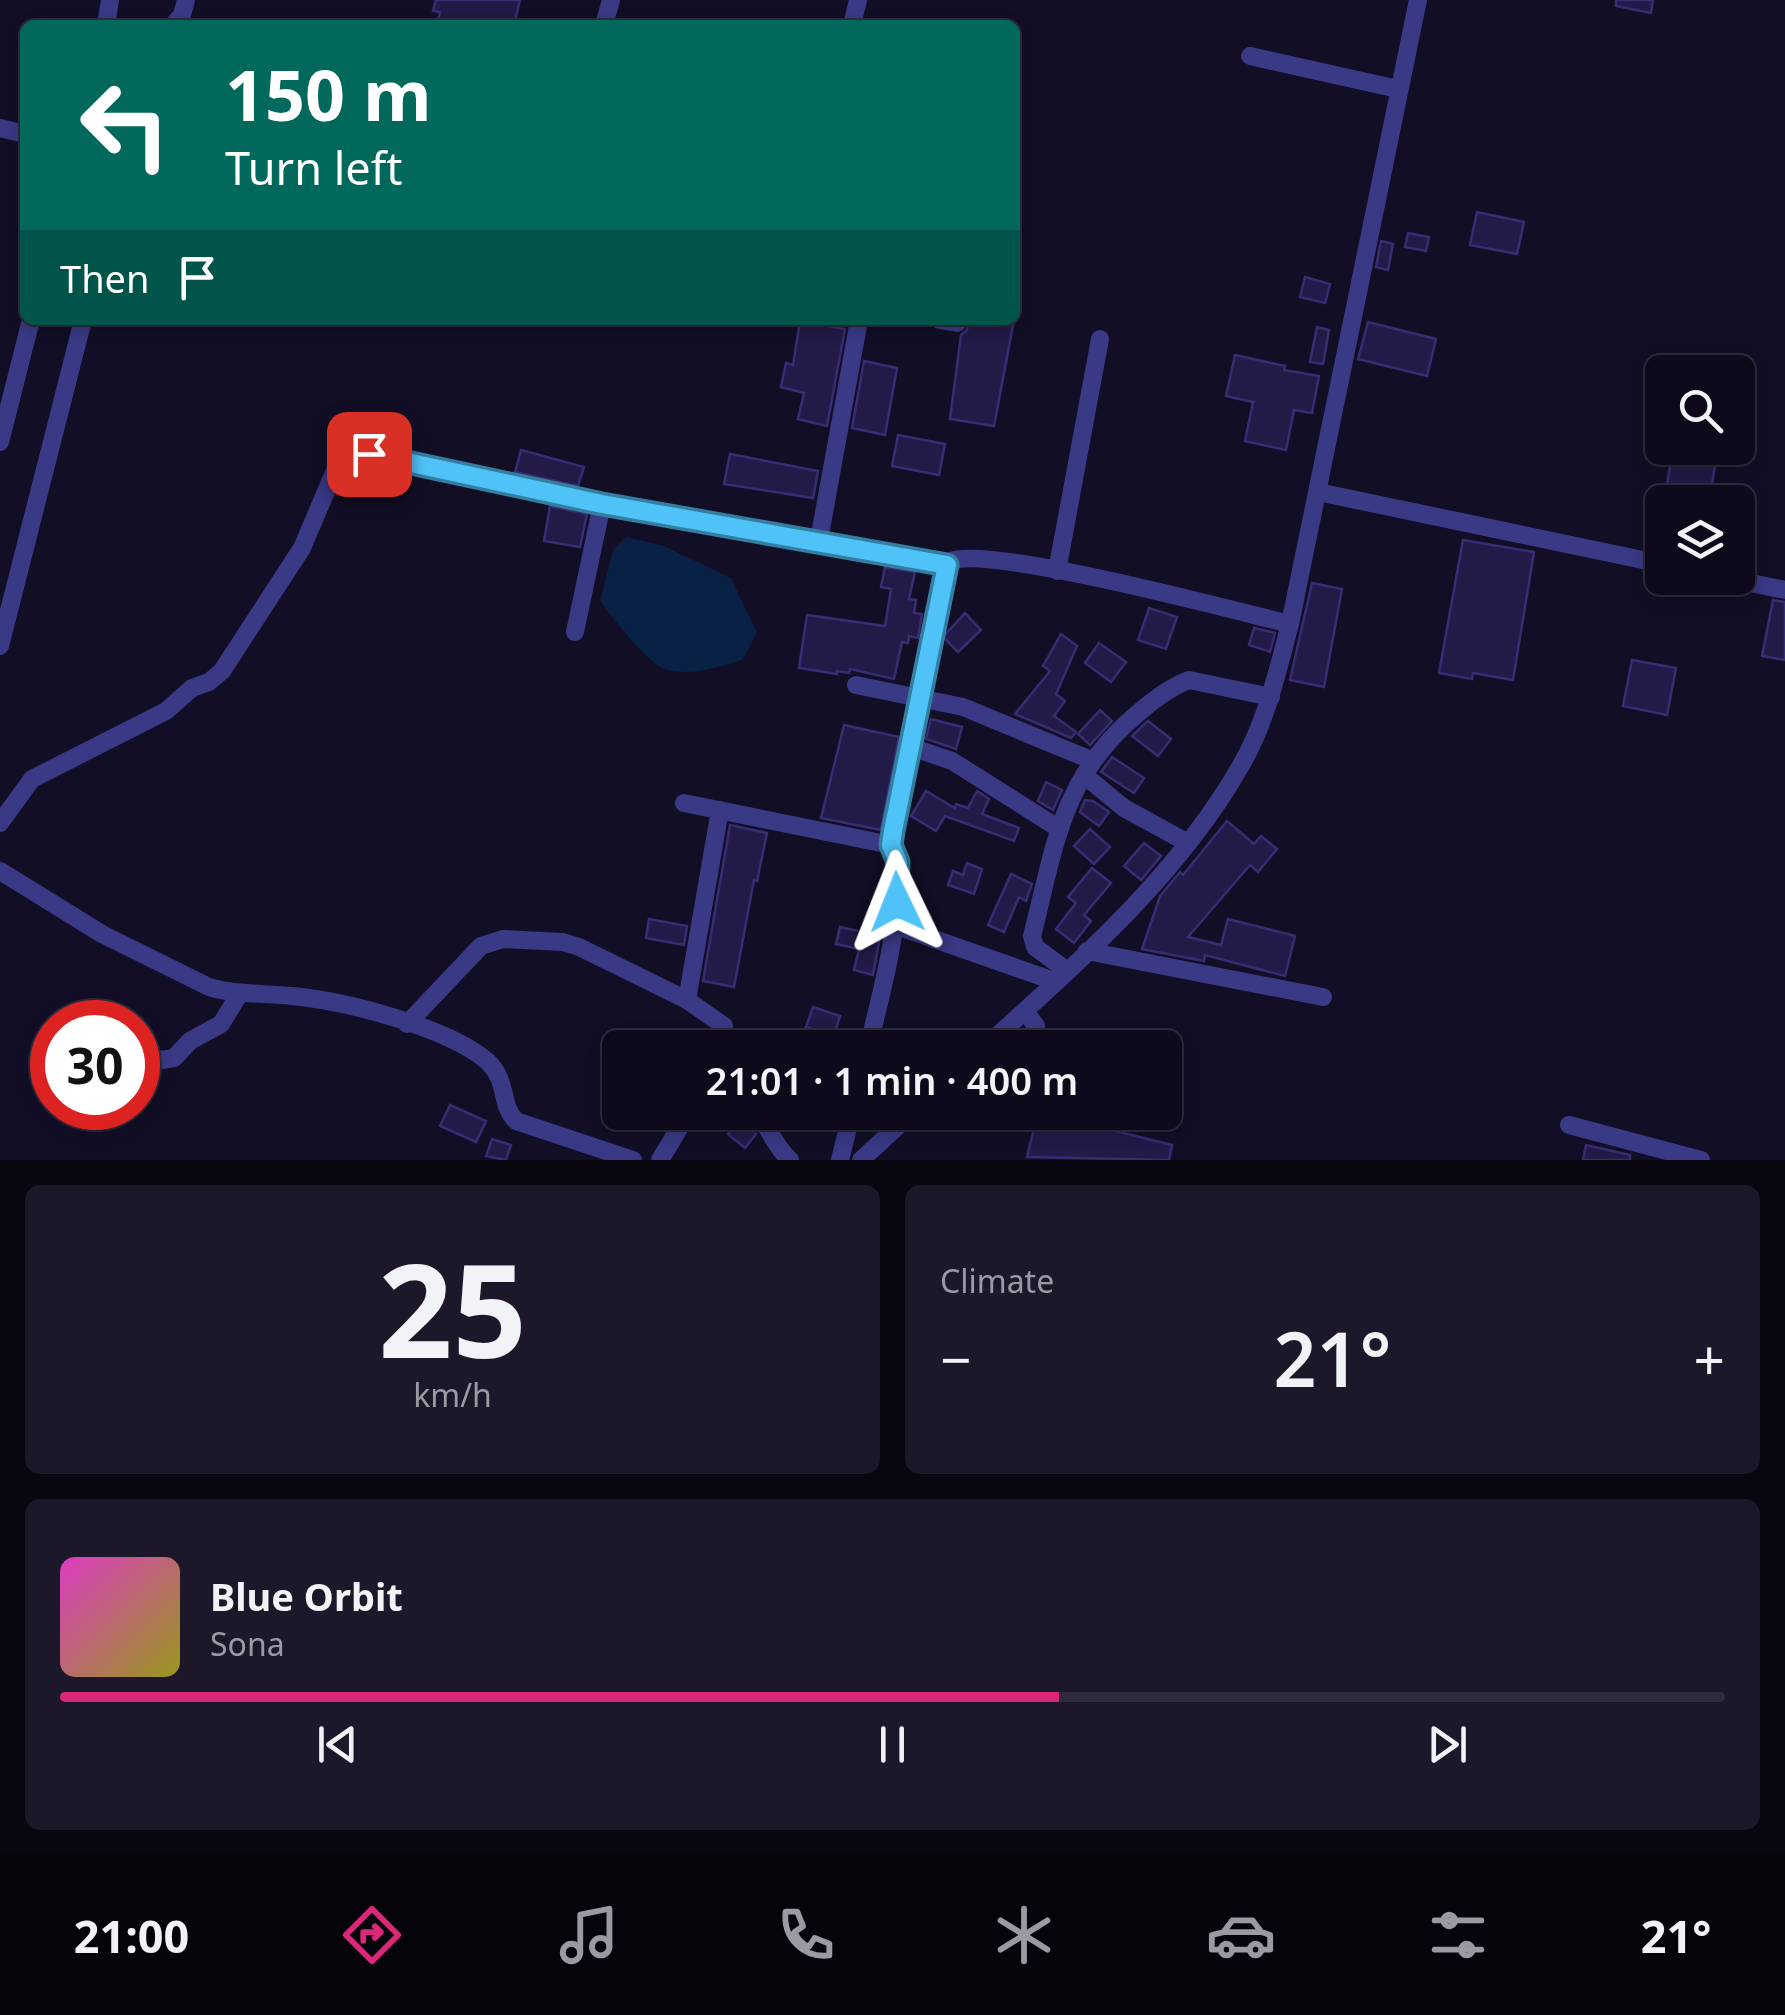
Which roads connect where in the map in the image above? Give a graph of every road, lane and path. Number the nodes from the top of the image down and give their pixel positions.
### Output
1 (1418, 0) edge
2 (1250, 56) dead end
3 (1398, 89) junction
4 (30, 325) edge
5 (82, 325) edge
6 (859, 325) edge
7 (1100, 339) dead end
8 (0, 442) edge
9 (1318, 492) junction
10 (602, 504) junction
11 (819, 540) junction
12 (1645, 560) edge
13 (947, 565) junction
14 (1057, 571) junction
15 (1755, 584) edge
16 (1785, 590) edge
17 (1290, 624) junction
18 (575, 632) dead end
19 (0, 646) edge
20 (856, 684) dead end
21 (921, 696) junction
22 (1271, 697) junction
23 (911, 747) junction
24 (1088, 767) junction
25 (684, 804) dead end
26 (720, 810) junction
27 (0, 823) edge
28 (1058, 828) junction
29 (1188, 843) junction
30 (891, 845) junction
31 (0, 872) edge
32 (894, 925) junction
33 (1086, 951) junction
34 (1060, 976) junction
35 (240, 993) junction
36 (1324, 997) dead end
37 (688, 1000) junction
38 (1025, 1011) junction
39 (407, 1024) junction
40 (724, 1030) edge
41 (872, 1030) edge
42 (1004, 1030) edge
43 (1036, 1030) edge
44 (160, 1060) edge
45 (1569, 1125) dead end
46 (678, 1130) edge
47 (769, 1130) edge
48 (848, 1130) edge
49 (894, 1130) edge
50 (633, 1160) edge
51 (660, 1160) edge
52 (790, 1160) edge
53 (840, 1160) edge
54 (861, 1160) edge
55 (1700, 1160) edge

1 - 3 street
2 - 3 street
3 - 9 street
4 - 8 street
5 - 19 street
6 - 11 street
7 - 14 street
9 - 12 street
9 - 17 street
10 - 11 street
10 - 18 street
10 - 27 street
11 - 13 street
13 - 14 street
13 - 21 street
14 - 17 street
15 - 16 street
17 - 22 street
20 - 21 street
21 - 23 street
21 - 24 street
22 - 24 street
22 - 29 street
23 - 28 street
23 - 30 street
24 - 28 street
24 - 29 street
25 - 26 street
26 - 30 street
26 - 37 street
28 - 34 street
29 - 33 street
30 - 32 street
31 - 35 street
32 - 34 street
32 - 41 street
33 - 34 street
33 - 36 street
34 - 38 street
35 - 39 street
35 - 44 street
37 - 39 street
37 - 40 street
38 - 42 street
38 - 43 street
39 - 50 street
45 - 55 street
46 - 51 street
47 - 52 street
48 - 53 street
49 - 54 street

